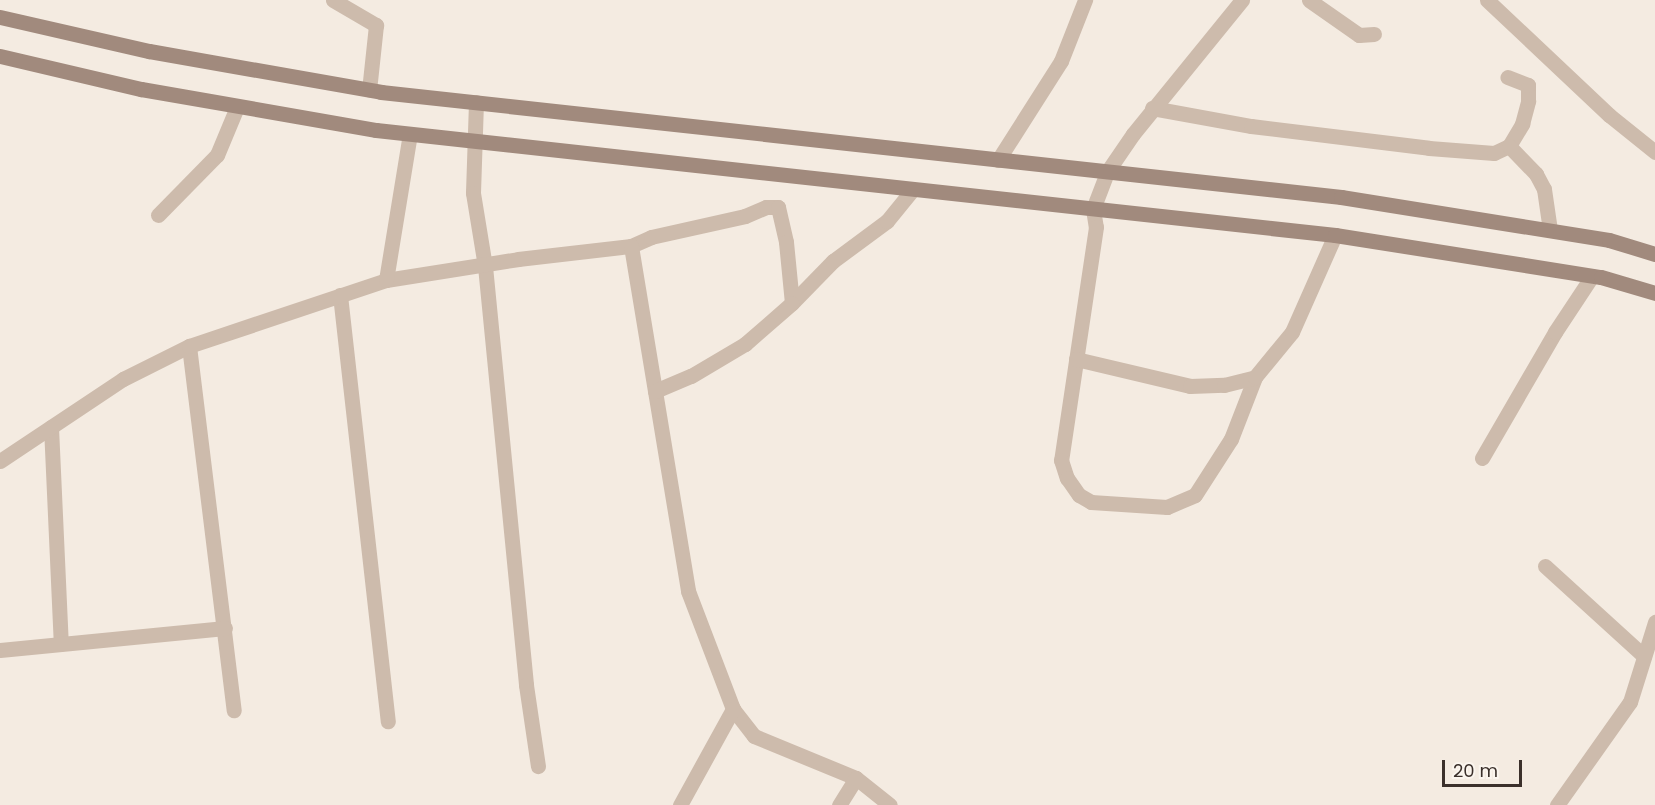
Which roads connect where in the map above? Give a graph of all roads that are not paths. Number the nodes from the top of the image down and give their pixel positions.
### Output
1 (333, 0) edge
2 (1085, 0) edge
3 (1242, 0) edge
4 (1309, 0) edge
5 (1487, 0) edge
6 (0, 17) edge
7 (1374, 34) dead end
8 (0, 56) edge
9 (1508, 77) dead end
10 (369, 90) junction
11 (476, 102) junction
12 (237, 107) junction
13 (1152, 108) junction
14 (410, 134) junction
15 (473, 141) junction
16 (1509, 146) junction
17 (1655, 152) edge
18 (998, 160) junction
19 (1107, 172) junction
20 (913, 189) junction
21 (1093, 209) junction
22 (158, 215) dead end
23 (1550, 230) junction
24 (1335, 235) junction
25 (631, 246) junction
26 (1655, 254) edge
27 (485, 266) junction
28 (1592, 276) junction
29 (386, 280) junction
30 (1655, 293) edge
31 (340, 295) junction
32 (792, 303) junction
33 (189, 346) junction
34 (1076, 359) junction
35 (1255, 377) junction
36 (655, 391) junction
37 (51, 427) junction
38 (1482, 458) dead end
39 (0, 461) edge
40 (1545, 566) dead end
41 (1655, 622) edge
42 (225, 628) junction
43 (61, 644) junction
44 (0, 650) edge
45 (1644, 656) junction
46 (733, 709) junction
47 (234, 710) dead end
48 (388, 721) dead end
49 (538, 766) dead end
50 (856, 778) junction
51 (680, 805) edge
52 (839, 805) edge
53 (890, 805) edge
54 (1557, 805) edge

1 - 10 street
2 - 18 street
3 - 13 street
4 - 7 street
5 - 17 street
6 - 10 main road
8 - 12 main road
9 - 16 street
10 - 11 main road
11 - 15 street
11 - 18 main road
12 - 14 main road
12 - 22 street
13 - 16 street
13 - 19 street
14 - 15 main road
14 - 29 street
15 - 20 main road
15 - 27 street
16 - 23 street
18 - 19 main road
19 - 21 street
19 - 23 main road
20 - 21 main road
20 - 32 street
21 - 24 main road
21 - 34 street
23 - 26 main road
24 - 28 main road
24 - 35 street
25 - 27 street
25 - 32 street
25 - 36 street
27 - 29 street
27 - 49 street
28 - 30 main road
28 - 38 street
29 - 31 street
31 - 33 street
31 - 48 street
32 - 36 street
33 - 37 street
33 - 42 street
34 - 35 street
34 - 35 street
36 - 46 street
37 - 39 street
37 - 43 street
40 - 45 street
41 - 45 street
42 - 43 street
42 - 47 street
43 - 44 street
45 - 54 street
46 - 50 street
46 - 51 street
50 - 52 street
50 - 53 street

